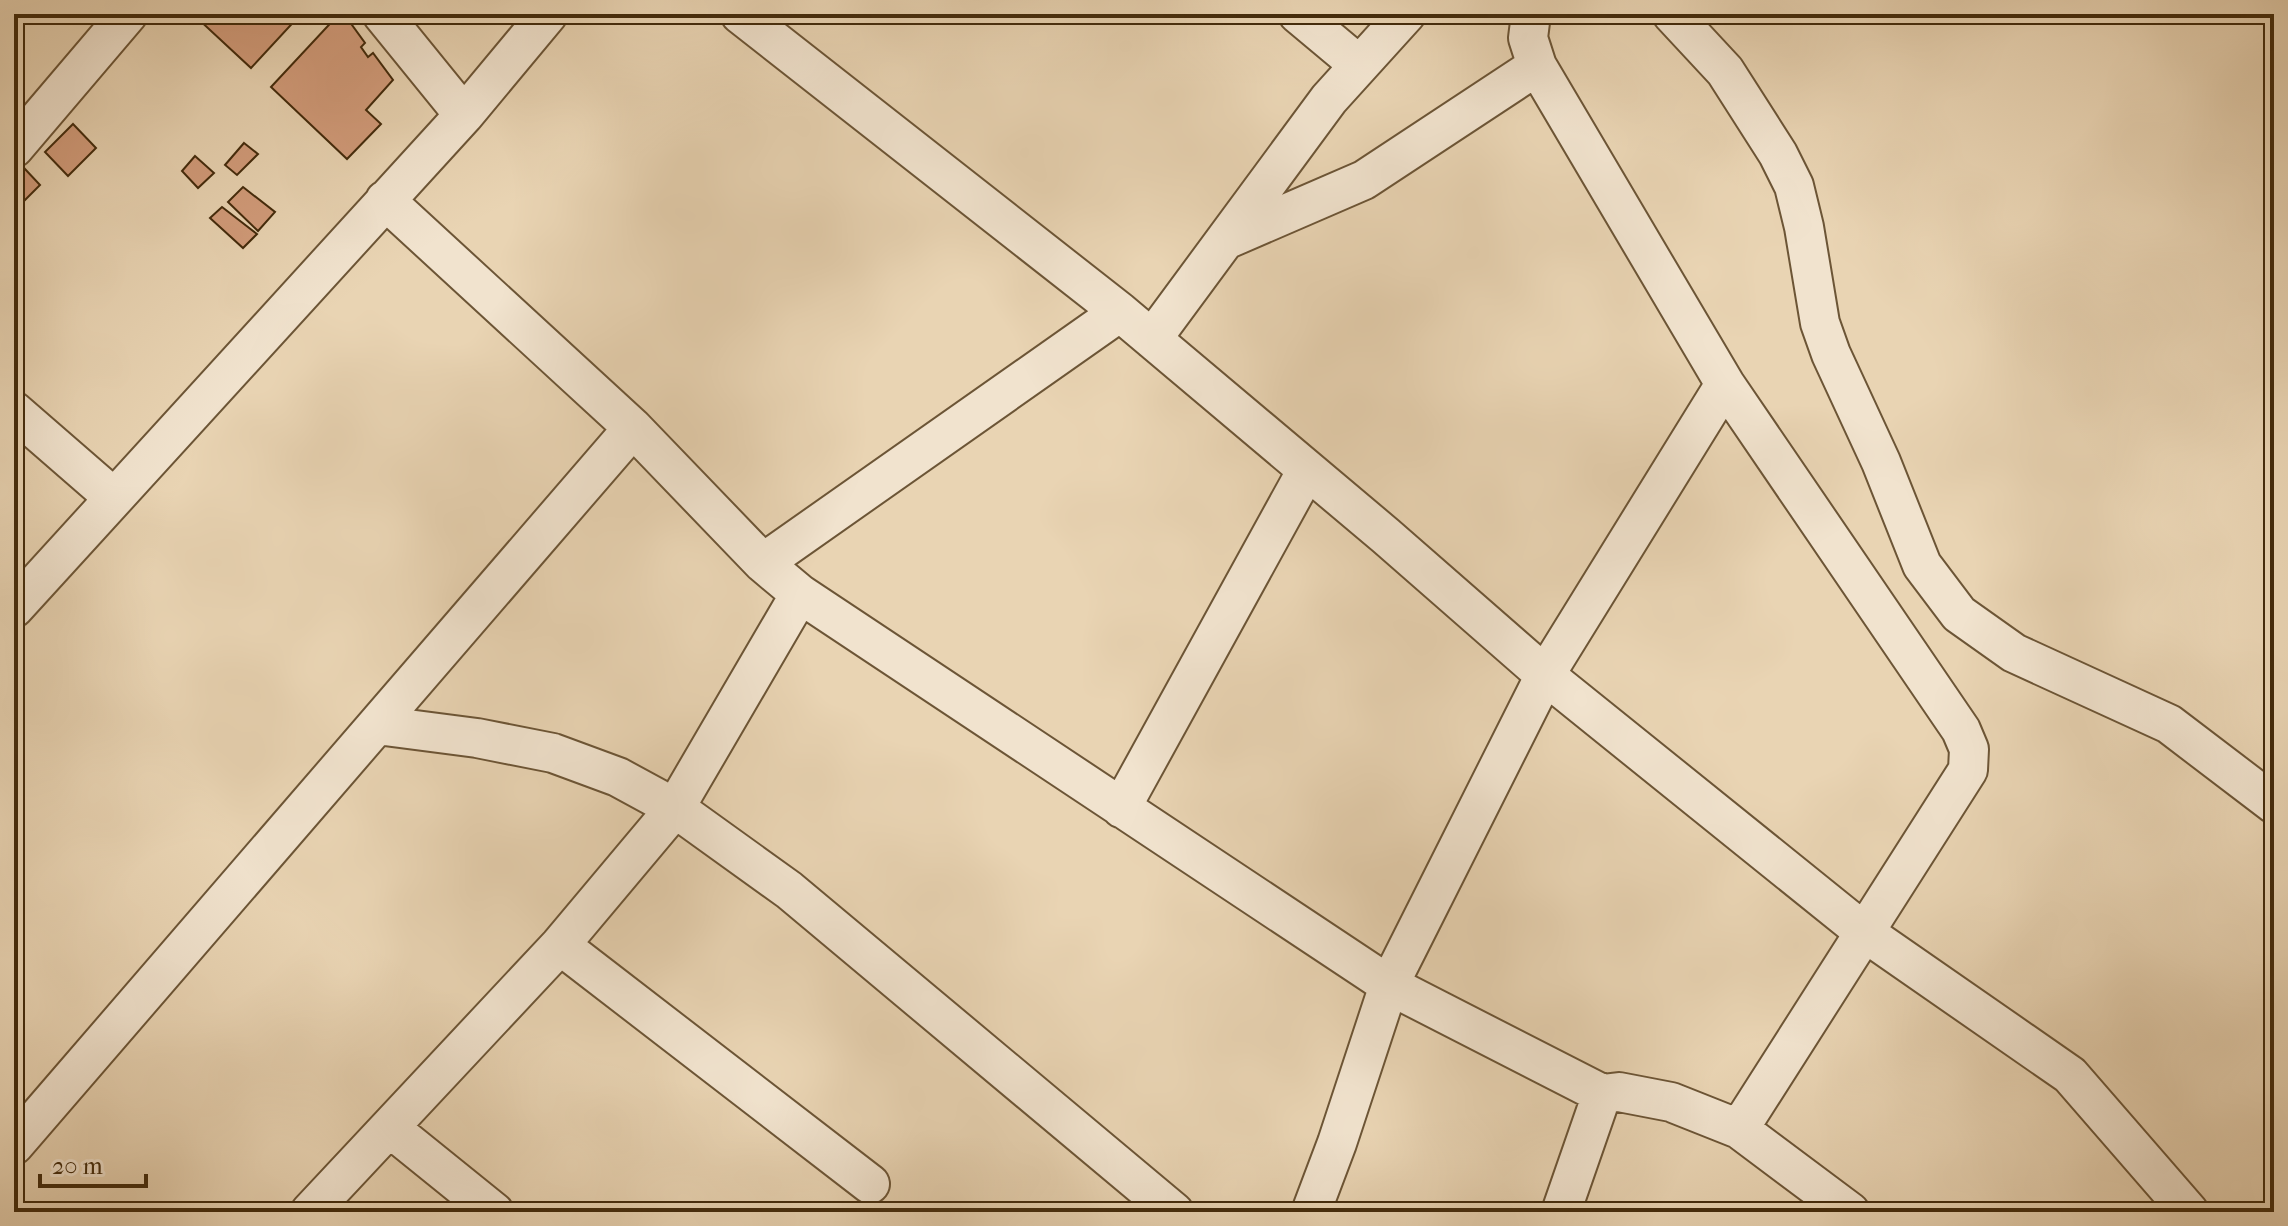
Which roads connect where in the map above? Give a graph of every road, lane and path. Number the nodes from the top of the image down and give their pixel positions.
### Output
1 (128, 14) edge
2 (382, 14) edge
3 (548, 14) edge
4 (740, 14) edge
5 (1298, 14) edge
6 (1406, 14) edge
7 (1531, 14) edge
8 (1672, 14) edge
9 (1359, 65) junction
10 (1537, 66) junction
11 (464, 115) junction
12 (14, 148) edge
13 (385, 200) junction
14 (1227, 239) junction
15 (1120, 312) junction
16 (1152, 339) junction
17 (1725, 384) junction
18 (14, 411) edge
19 (633, 428) junction
20 (1307, 470) junction
21 (113, 497) junction
22 (763, 563) junction
23 (800, 594) junction
24 (14, 608) edge
25 (1545, 675) junction
26 (377, 725) junction
27 (2274, 804) edge
28 (675, 808) junction
29 (1121, 808) junction
30 (1864, 932) junction
31 (560, 945) junction
32 (1389, 985) junction
33 (1602, 1094) junction
34 (390, 1128) junction
35 (1739, 1129) junction
36 (14, 1145) edge
37 (870, 1184) dead end
38 (310, 1212) edge
39 (494, 1212) edge
40 (1174, 1212) edge
41 (1311, 1212) edge
42 (1561, 1212) edge
43 (1850, 1212) edge
44 (2189, 1212) edge

1 - 12 street
2 - 11 street
3 - 11 street
4 - 15 street
5 - 9 street
6 - 9 street
7 - 10 street
8 - 27 street
9 - 14 street
10 - 14 street
10 - 17 street
11 - 13 street
13 - 19 street
13 - 21 street
14 - 16 street
15 - 16 street
15 - 22 street
16 - 20 street
17 - 25 street
17 - 30 street
18 - 21 street
19 - 22 street
19 - 26 street
20 - 25 street
20 - 29 street
21 - 24 street
22 - 23 street
23 - 28 street
23 - 29 street
25 - 30 street
25 - 32 street
26 - 28 street
26 - 36 street
28 - 31 street
28 - 40 street
29 - 32 street
30 - 35 street
30 - 44 street
31 - 34 street
31 - 37 street
32 - 33 street
32 - 41 street
33 - 35 street
33 - 42 street
34 - 38 street
34 - 39 street
35 - 43 street

